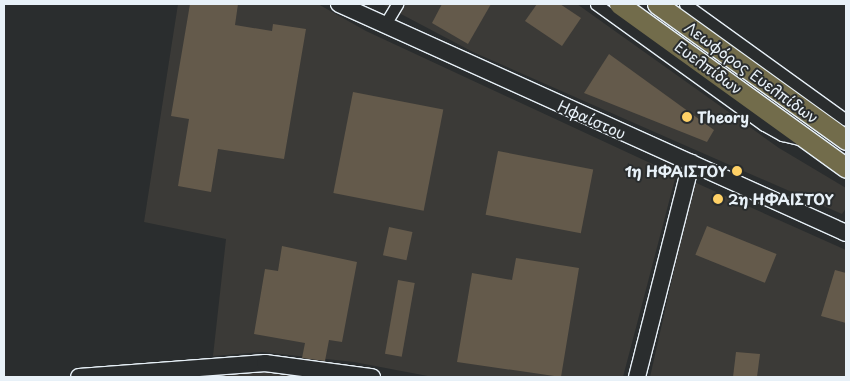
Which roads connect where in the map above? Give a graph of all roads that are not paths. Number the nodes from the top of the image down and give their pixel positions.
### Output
1 (339, 4) edge
2 (397, 4) edge
3 (596, 4) edge
4 (619, 4) edge
5 (658, 4) edge
6 (685, 4) edge
7 (384, 26) junction
8 (846, 120) edge
9 (846, 140) edge
10 (810, 142) junction
11 (691, 163) junction
12 (846, 168) edge
13 (846, 232) edge
14 (79, 377) edge
15 (372, 377) edge
16 (637, 377) edge

1 - 7 street, Ηφαίστου
2 - 7 street
3 - 10 street, Ευελπίδων
4 - 10 main road, Λεωφόρος Ευελπίδων
5 - 9 main road, Λεωφόρος Ευελπίδων
6 - 8 street
7 - 11 street, Ηφαίστου
10 - 12 main road, Λεωφόρος Ευελπίδων
11 - 13 street, Ηφαίστου
11 - 16 street
14 - 15 street

